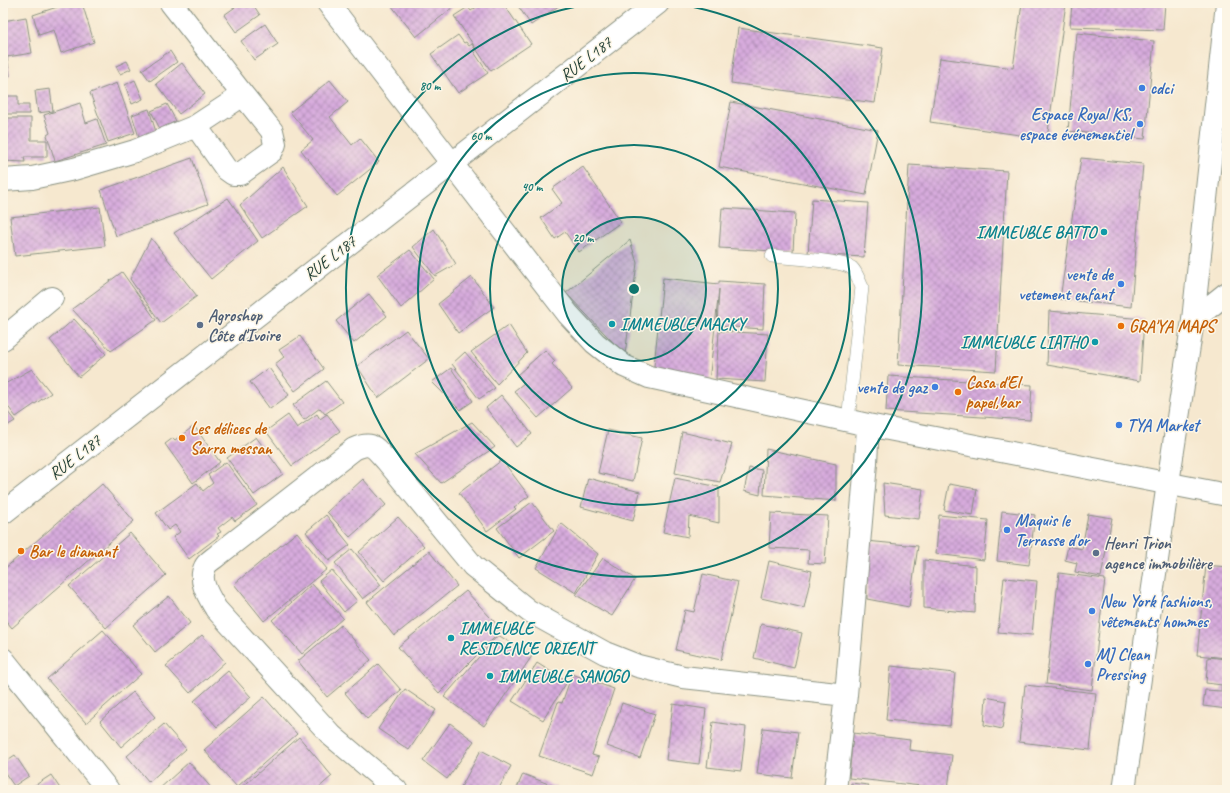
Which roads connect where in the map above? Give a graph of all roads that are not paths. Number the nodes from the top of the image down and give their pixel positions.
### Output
1 (171, 3) edge
2 (328, 3) edge
3 (658, 3) edge
4 (1226, 3) edge
5 (243, 96) junction
6 (196, 126) junction
7 (452, 164) junction
8 (3, 180) edge
9 (772, 256) dead end
10 (1227, 293) edge
11 (52, 298) dead end
12 (1193, 320) junction
13 (3, 339) edge
14 (858, 423) junction
15 (1168, 483) junction
16 (1227, 495) edge
17 (3, 513) edge
18 (3, 659) edge
19 (846, 695) junction
20 (108, 790) edge
21 (396, 790) edge
22 (835, 790) edge
23 (1124, 790) edge

1 - 5 street
2 - 7 street
3 - 7 street, RUE L187
4 - 12 street
5 - 6 street
5 - 6 street
6 - 8 street
7 - 14 street
7 - 17 street, RUE L187
9 - 14 lane
10 - 12 street
11 - 13 street
12 - 15 street
14 - 15 street
14 - 19 street
15 - 16 street
15 - 23 street
18 - 20 street
19 - 21 street
19 - 22 street

